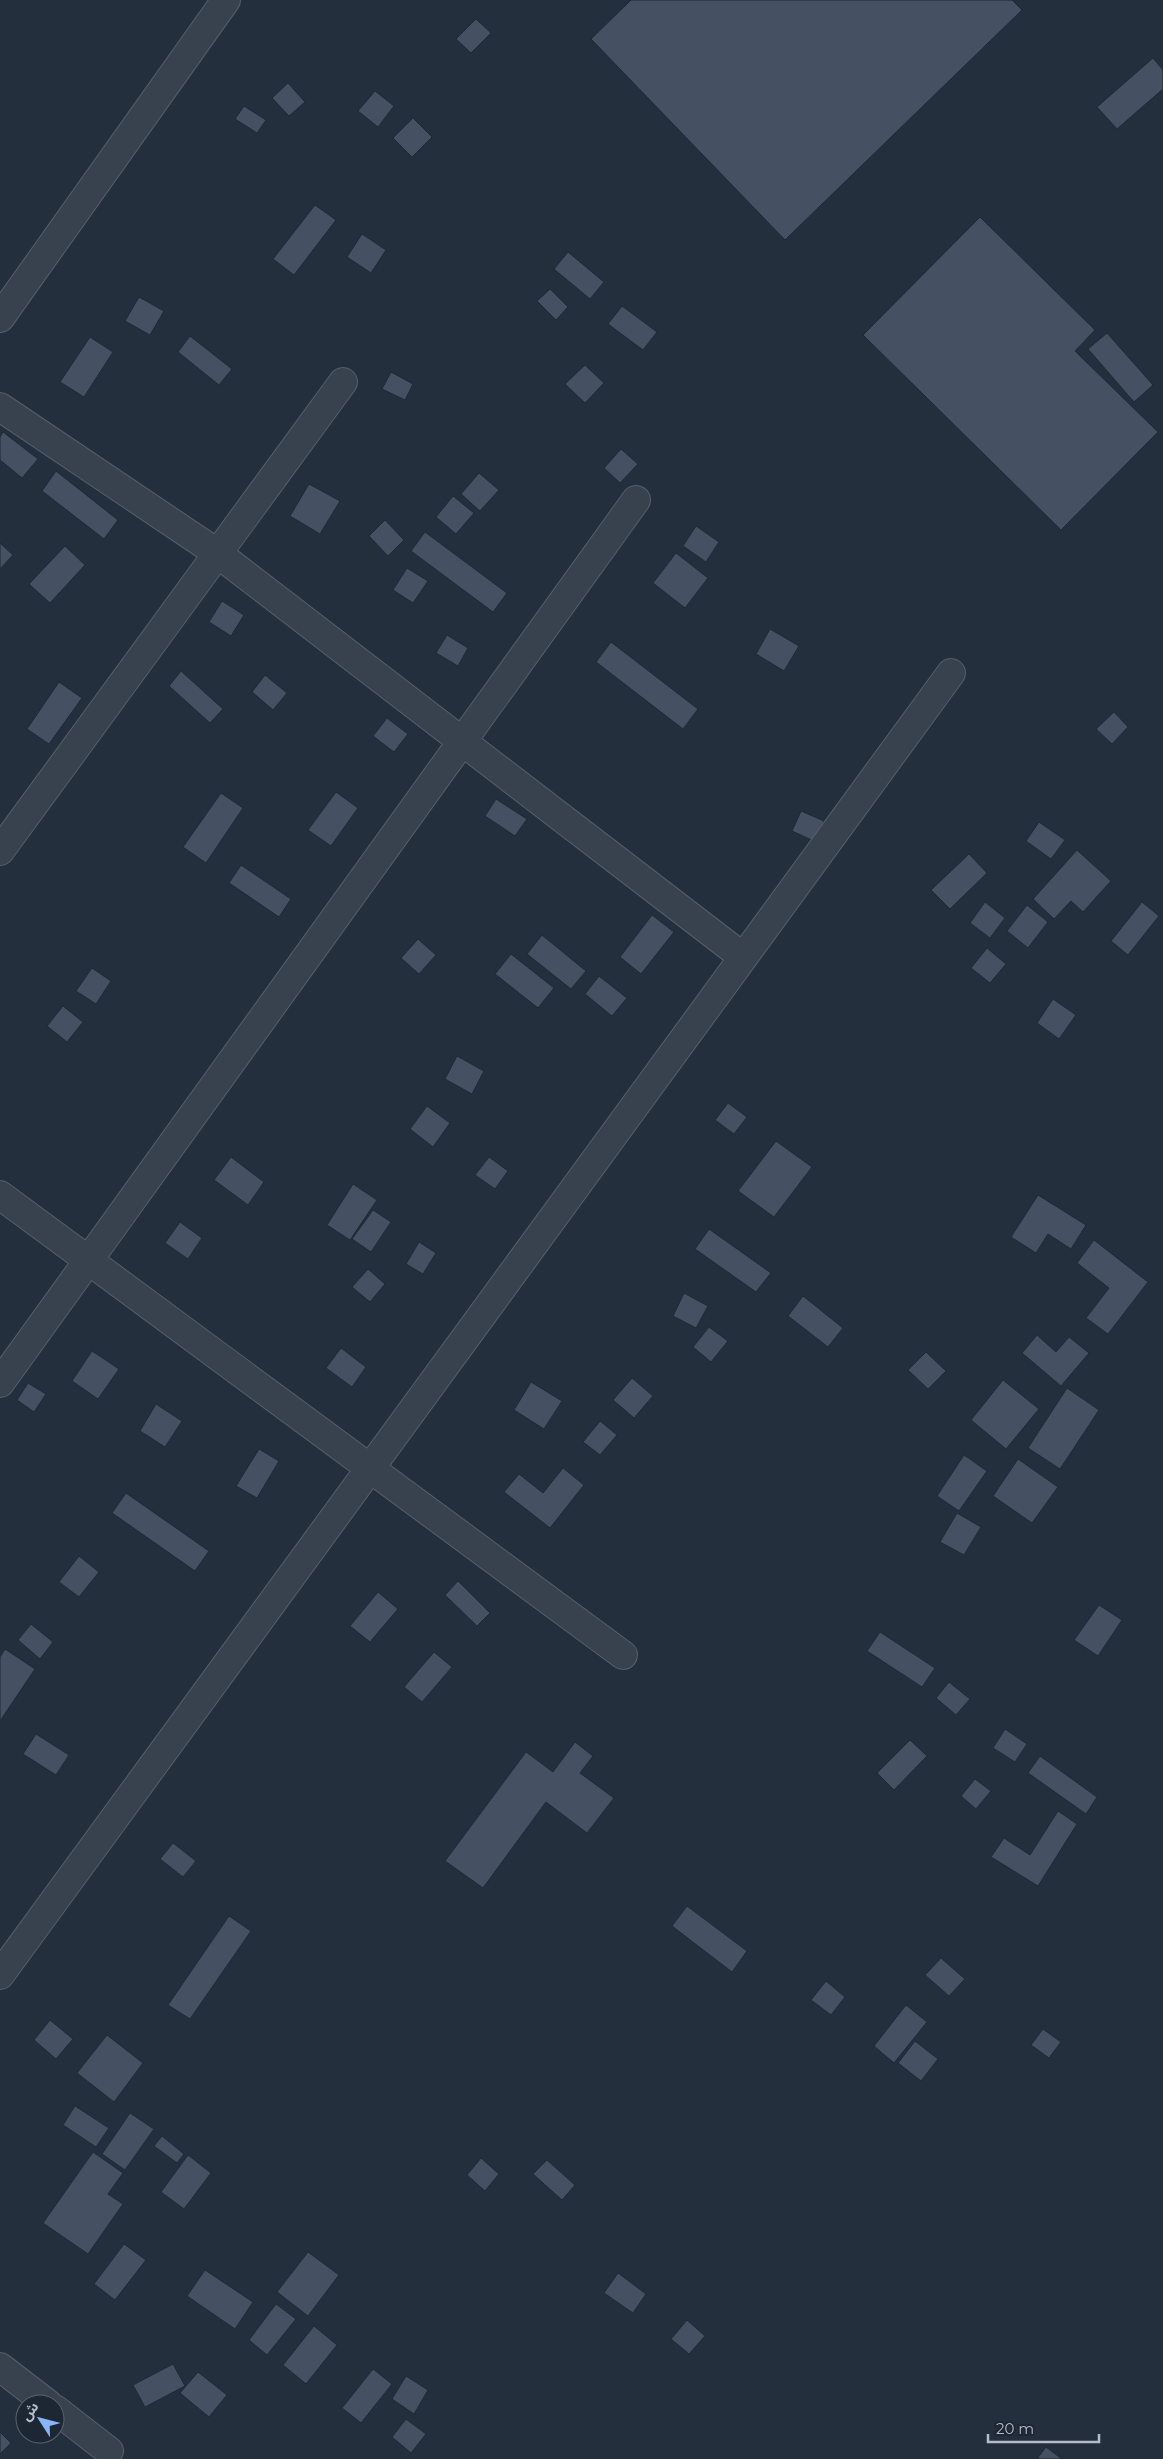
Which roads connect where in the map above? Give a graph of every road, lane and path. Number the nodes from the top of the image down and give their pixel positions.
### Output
1 (226, 0) edge
2 (2, 309) edge
3 (343, 382) dead end
4 (0, 407) edge
5 (636, 500) dead end
6 (218, 554) junction
7 (951, 673) dead end
8 (462, 742) junction
9 (0, 851) edge
10 (743, 957) junction
11 (0, 1195) edge
12 (89, 1260) junction
13 (0, 1382) edge
14 (370, 1468) junction
15 (624, 1655) dead end
16 (0, 1975) edge
17 (0, 2367) edge
18 (35, 2394) edge
19 (65, 2417) edge
20 (109, 2451) dead end

1 - 2 street
3 - 6 street
4 - 6 street
5 - 8 street
6 - 8 street
6 - 9 street
7 - 10 street
8 - 10 street
8 - 12 street
10 - 14 street
11 - 12 street
12 - 13 street
12 - 14 street
14 - 15 street
14 - 16 street
17 - 18 street
19 - 20 street

